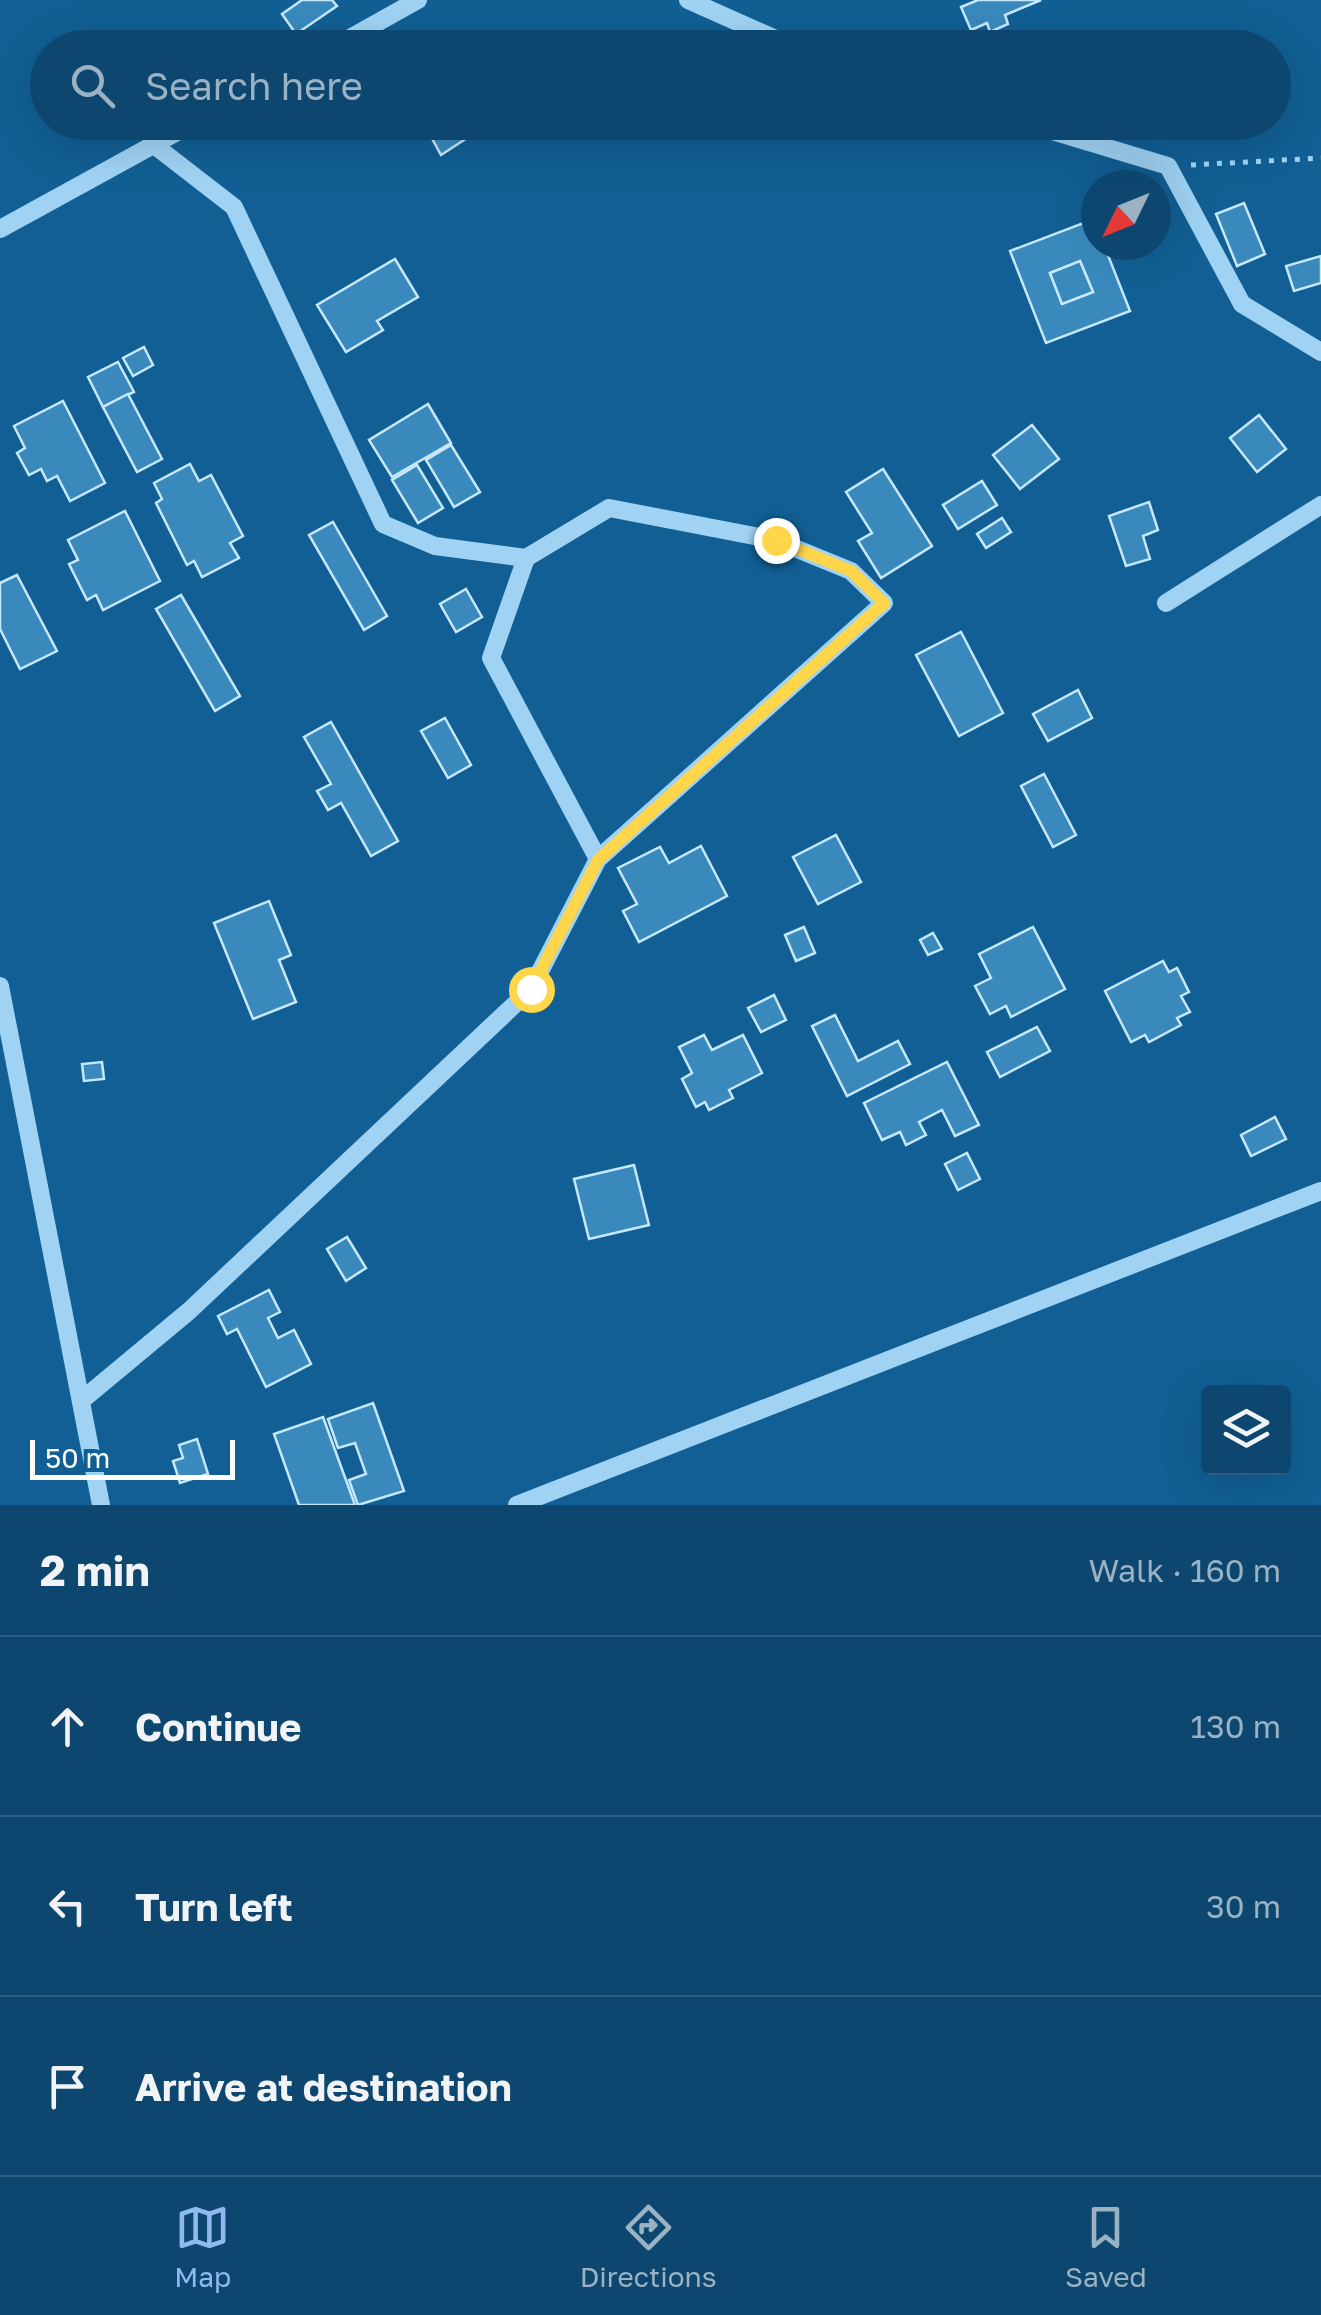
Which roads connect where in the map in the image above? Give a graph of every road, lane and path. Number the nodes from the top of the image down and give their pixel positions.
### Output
1 (418, 0) edge
2 (688, 0) edge
3 (364, 30) edge
4 (756, 30) edge
5 (163, 140) edge
6 (1082, 140) edge
7 (154, 145) junction
8 (1321, 158) edge
9 (1168, 166) junction
10 (0, 229) edge
11 (1321, 352) edge
12 (1321, 505) edge
13 (526, 558) junction
14 (1166, 603) dead end
15 (598, 860) junction
16 (0, 986) edge
17 (1321, 1191) edge
18 (82, 1400) junction
19 (101, 1505) edge
20 (517, 1505) edge

1 - 3 street
2 - 4 street
5 - 7 street
6 - 9 street
7 - 10 street
7 - 13 street
8 - 9 path
9 - 11 street
12 - 14 street
13 - 15 street
13 - 15 street
15 - 18 street
16 - 18 street
17 - 20 street
18 - 19 street

